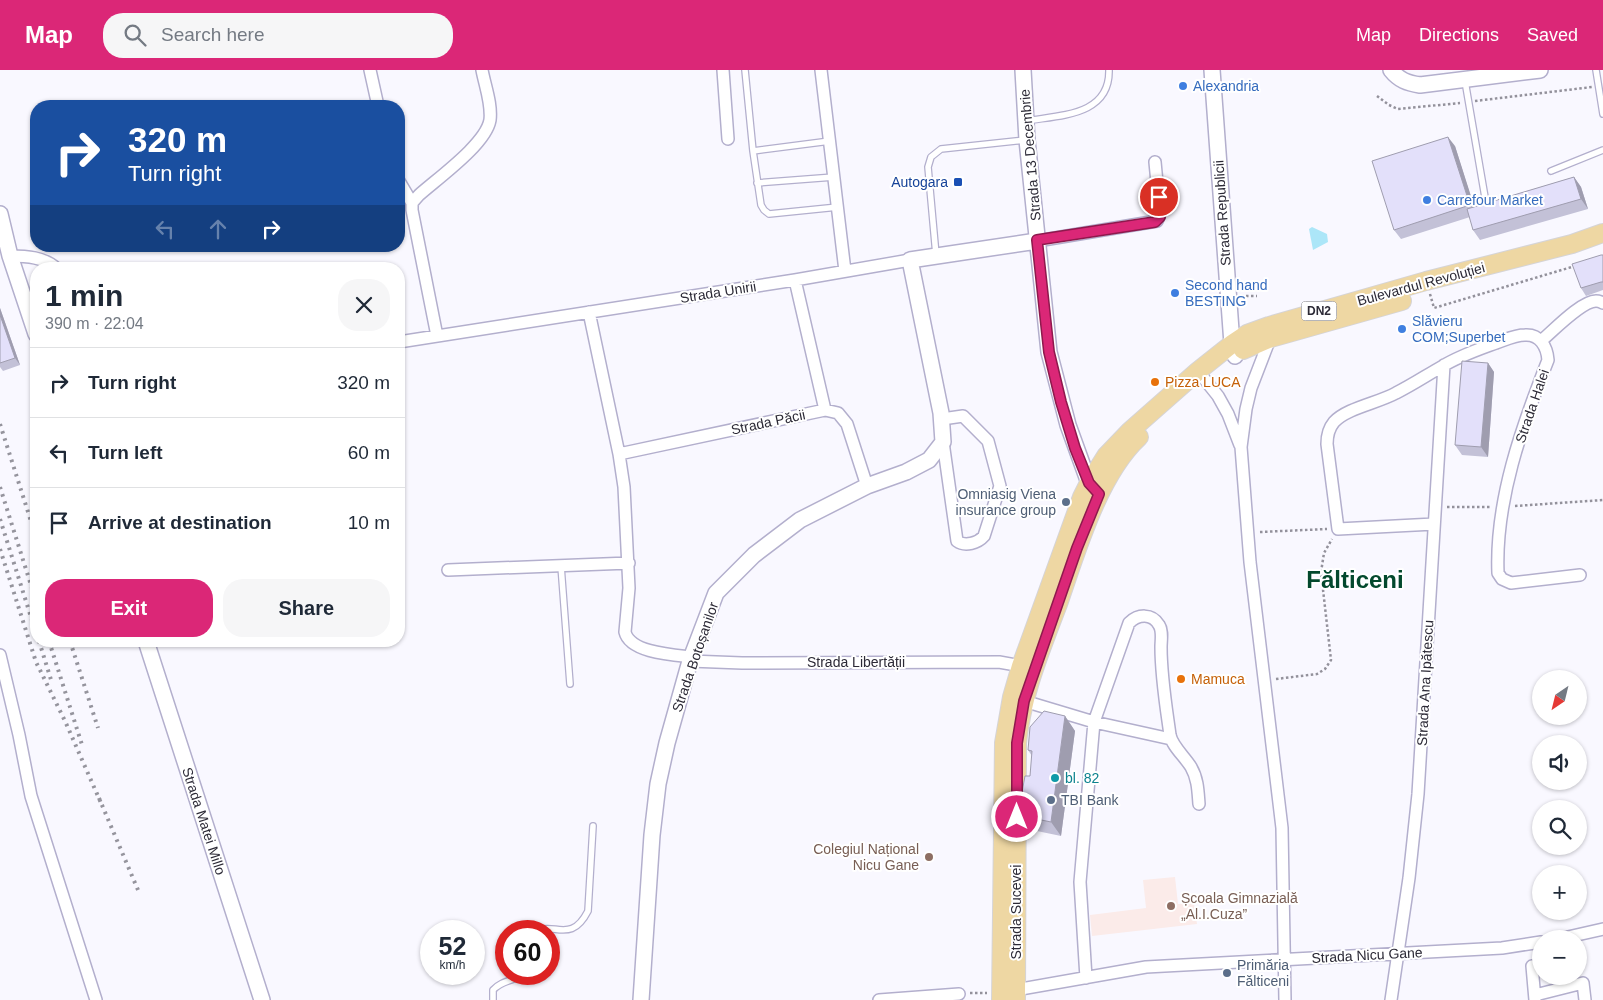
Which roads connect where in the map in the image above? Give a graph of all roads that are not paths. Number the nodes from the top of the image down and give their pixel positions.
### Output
1 (370, 70) edge
2 (482, 70) edge
3 (723, 70) edge
4 (745, 70) edge
5 (821, 70) edge
6 (1023, 70) edge
7 (1109, 70) edge
8 (1212, 70) edge
9 (1391, 70) edge
10 (1540, 70) edge
11 (1596, 70) edge
12 (1523, 71) edge
13 (1464, 79) junction
14 (377, 100) edge
15 (1603, 114) edge
16 (1026, 121) junction
17 (728, 139) dead end
18 (1027, 140) junction
19 (830, 141) junction
20 (753, 150) junction
21 (1603, 150) edge
22 (1155, 162) dead end
23 (1552, 171) dead end
24 (834, 177) junction
25 (758, 183) junction
26 (405, 191) edge
27 (1486, 202) edge
28 (412, 203) junction
29 (838, 208) junction
30 (0, 214) edge
31 (1603, 233) edge
32 (1037, 240) junction
33 (1603, 246) edge
34 (936, 255) junction
35 (10, 256) junction
36 (910, 260) junction
37 (47, 262) edge
38 (845, 271) junction
39 (796, 280) junction
40 (1603, 303) edge
41 (589, 312) junction
42 (30, 316) edge
43 (1270, 332) junction
44 (437, 336) junction
45 (405, 341) edge
46 (1541, 341) junction
47 (1233, 350) junction
48 (1444, 365) junction
49 (1201, 375) junction
50 (825, 410) junction
51 (942, 419) junction
52 (943, 442) junction
53 (1241, 447) junction
54 (619, 454) junction
55 (867, 486) junction
56 (1094, 488) junction
57 (1434, 524) junction
58 (629, 563) junction
59 (561, 566) junction
60 (448, 570) dead end
61 (1580, 575) dead end
62 (148, 647) edge
63 (0, 655) edge
64 (691, 659) junction
65 (1021, 666) junction
66 (570, 684) dead end
67 (1024, 701) junction
68 (1094, 722) junction
69 (1171, 739) junction
70 (1199, 804) dead end
71 (593, 826) dead end
72 (1603, 929) edge
73 (560, 931) edge
74 (1587, 933) edge
75 (1532, 943) edge
76 (1397, 954) junction
77 (1284, 958) junction
78 (1086, 978) junction
79 (497, 985) edge
80 (959, 994) road end
81 (1008, 996) edge
82 (1535, 997) edge
83 (96, 1000) edge
84 (262, 1000) edge
85 (493, 1000) edge
86 (641, 1000) edge
87 (879, 1000) edge
88 (1285, 1000) edge
89 (1390, 1000) edge
90 (1585, 1000) edge

1 - 14 street
2 - 28 street
3 - 17 street
4 - 20 lane
5 - 19 street
6 - 16 street, Strada 13 Decembrie
7 - 16 lane
8 - 47 street, Strada Republicii
9 - 13 street
10 - 12 street
11 - 15 lane
12 - 13 street
13 - 27 lane
16 - 18 street, Strada 13 Decembrie
18 - 32 street, Strada 13 Decembrie
18 - 34 lane
19 - 20 lane
19 - 24 street
20 - 25 lane
21 - 23 lane
22 - 32 street
24 - 25 lane
24 - 29 street
25 - 29 lane
26 - 28 street
28 - 44 street
29 - 38 street
30 - 35 street
31 - 43 main road, Bulevardul Revoluției / DN2
32 - 34 street, Strada Unirii
32 - 56 street
33 - 43 main road, Bulevardul Revoluției / DN2
34 - 36 street, Strada Unirii
35 - 37 street
35 - 42 street
36 - 38 street, Strada Unirii
36 - 51 street
38 - 39 street, Strada Unirii
39 - 41 street, Strada Unirii
39 - 50 street
40 - 46 street
41 - 44 street, Strada Unirii
41 - 54 street
43 - 47 main road, Bulevardul Revoluției / DN2
43 - 53 street
44 - 45 street, Strada Unirii
46 - 48 street
46 - 61 street, Strada Halei
47 - 49 main road, Bulevardul Revoluției / DN2
48 - 57 street, Strada Ana Ipătescu
48 - 57 street
49 - 53 street
49 - 56 main road, Bulevardul Revoluției / DN2
50 - 54 street, Strada Păcii
50 - 55 street, Strada Păcii
51 - 52 street
51 - 52 street
52 - 55 street, Strada Botoșanilor
53 - 77 street
54 - 58 street
55 - 64 street, Strada Botoșanilor
56 - 65 main road, Strada Sucevei / DN2
56 - 67 main road, Strada Sucevei / DN2
57 - 76 street, Strada Ana Ipătescu
58 - 59 street
58 - 64 street
59 - 60 street
59 - 66 lane
62 - 84 street, Strada Matei Millo
63 - 83 street
64 - 65 street, Strada Libertății
64 - 86 street, Strada Botoșanilor
65 - 81 main road, Strada Sucevei / DN2
67 - 68 street
67 - 81 main road, Strada Sucevei / DN2
68 - 69 street
68 - 69 street
68 - 78 street
69 - 70 street
71 - 73 lane
72 - 74 street
75 - 76 street, Strada Nicu Gane
76 - 77 street, Strada Nicu Gane
76 - 89 street, Strada Ana Ipătescu
77 - 78 street, Strada Nicu Gane
77 - 88 street
78 - 81 street, Strada Nicu Gane
79 - 85 lane
80 - 87 street
82 - 90 street

